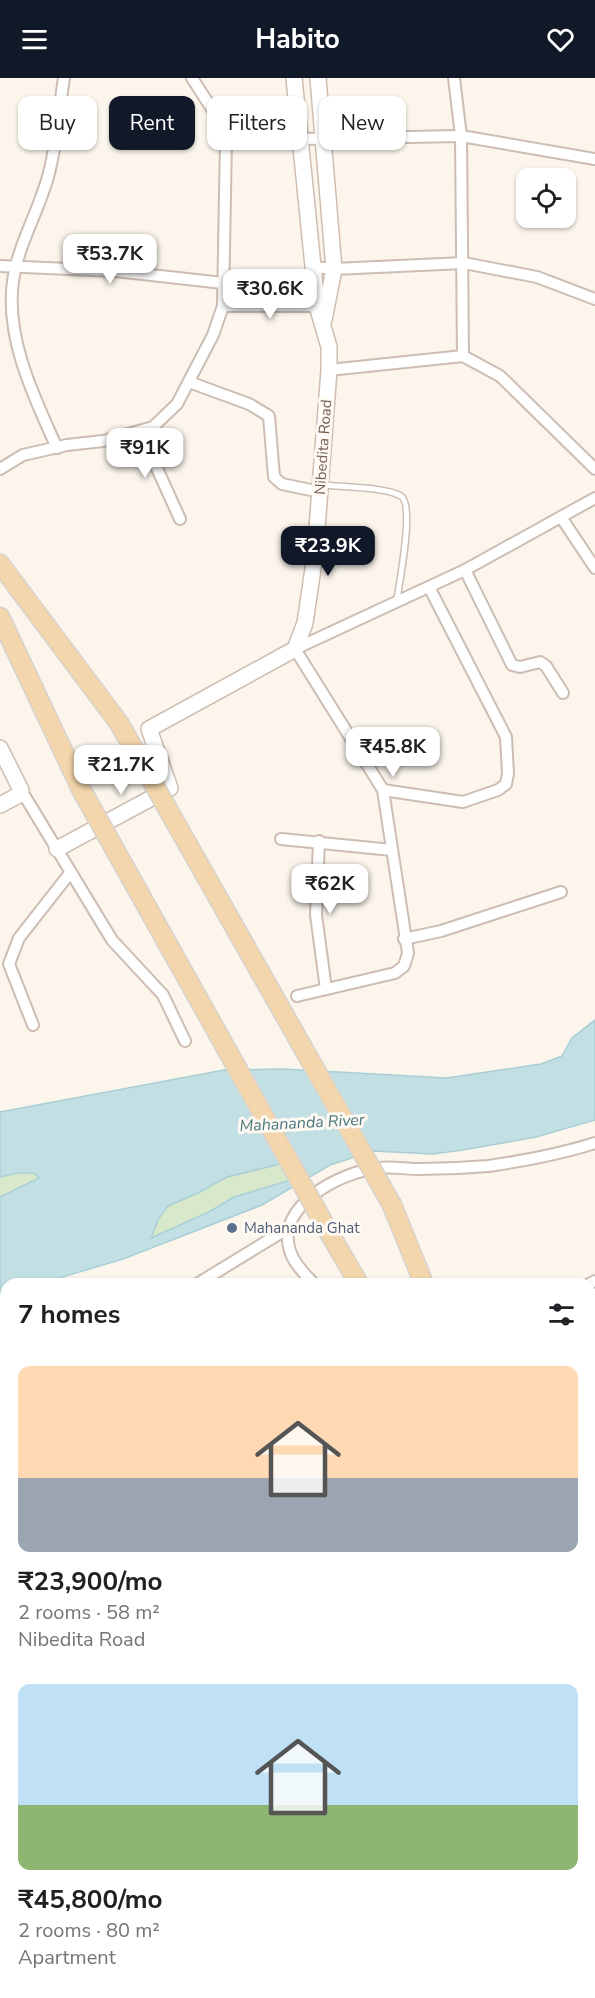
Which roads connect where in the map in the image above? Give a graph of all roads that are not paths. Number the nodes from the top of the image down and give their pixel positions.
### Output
1 (64, 78) edge
2 (192, 78) edge
3 (294, 78) edge
4 (318, 78) edge
5 (454, 78) edge
6 (296, 96) edge
7 (320, 96) edge
8 (461, 136) junction
9 (406, 137) edge
10 (301, 150) edge
11 (324, 150) edge
12 (595, 159) edge
13 (464, 263) junction
14 (0, 266) edge
15 (16, 267) junction
16 (314, 267) junction
17 (334, 269) junction
18 (223, 283) junction
19 (595, 299) edge
20 (223, 306) junction
21 (317, 306) junction
22 (323, 323) junction
23 (463, 356) junction
24 (329, 370) junction
25 (189, 382) junction
26 (153, 427) junction
27 (57, 447) junction
28 (595, 468) edge
29 (0, 469) edge
30 (320, 489) junction
31 (595, 498) edge
32 (561, 517) junction
33 (180, 519) dead end
34 (0, 564) edge
35 (595, 568) edge
36 (465, 570) junction
37 (429, 587) junction
38 (397, 602) junction
39 (0, 617) edge
40 (295, 649) junction
41 (563, 693) dead end
42 (0, 748) edge
43 (21, 790) junction
44 (383, 790) junction
45 (0, 806) edge
46 (281, 839) dead end
47 (319, 841) junction
48 (57, 849) junction
49 (392, 850) junction
50 (70, 873) junction
51 (561, 892) dead end
52 (404, 939) junction
53 (326, 989) junction
54 (297, 996) dead end
55 (33, 1024) dead end
56 (186, 1041) dead end
57 (595, 1143) edge
58 (287, 1229) junction
59 (207, 1278) edge
60 (309, 1278) edge
61 (356, 1278) edge
62 (422, 1278) edge

1 - 15 street
2 - 18 street
3 - 6 street, Nibedita Road
4 - 7 street
5 - 8 street
8 - 9 street
8 - 12 street
8 - 13 street
10 - 16 street, Nibedita Road
11 - 17 street
13 - 17 street
13 - 19 street
13 - 23 street
14 - 15 street
15 - 18 street
15 - 27 street
16 - 17 street
16 - 21 street, Nibedita Road
17 - 22 street
18 - 20 street
20 - 21 street
20 - 25 street
21 - 22 street, Nibedita Road
22 - 24 street, Nibedita Road
23 - 24 street
23 - 28 street
24 - 30 street, Nibedita Road
25 - 26 street
25 - 30 street
26 - 27 street
26 - 33 street
27 - 29 street
30 - 38 lane
30 - 40 street, Nibedita Road
31 - 32 street
32 - 35 street
32 - 36 street
34 - 62 main road, bridge
36 - 37 street
36 - 41 street
37 - 38 street
37 - 44 street
38 - 40 street
39 - 61 main road, bridge
40 - 44 street
40 - 48 street
42 - 43 street
43 - 45 street
43 - 48 street
44 - 49 street
46 - 47 street
47 - 49 street
47 - 53 street
48 - 50 street
49 - 52 street
50 - 55 street
50 - 56 street
51 - 52 street
52 - 53 street
53 - 54 street
57 - 58 street
58 - 59 street
58 - 60 street

